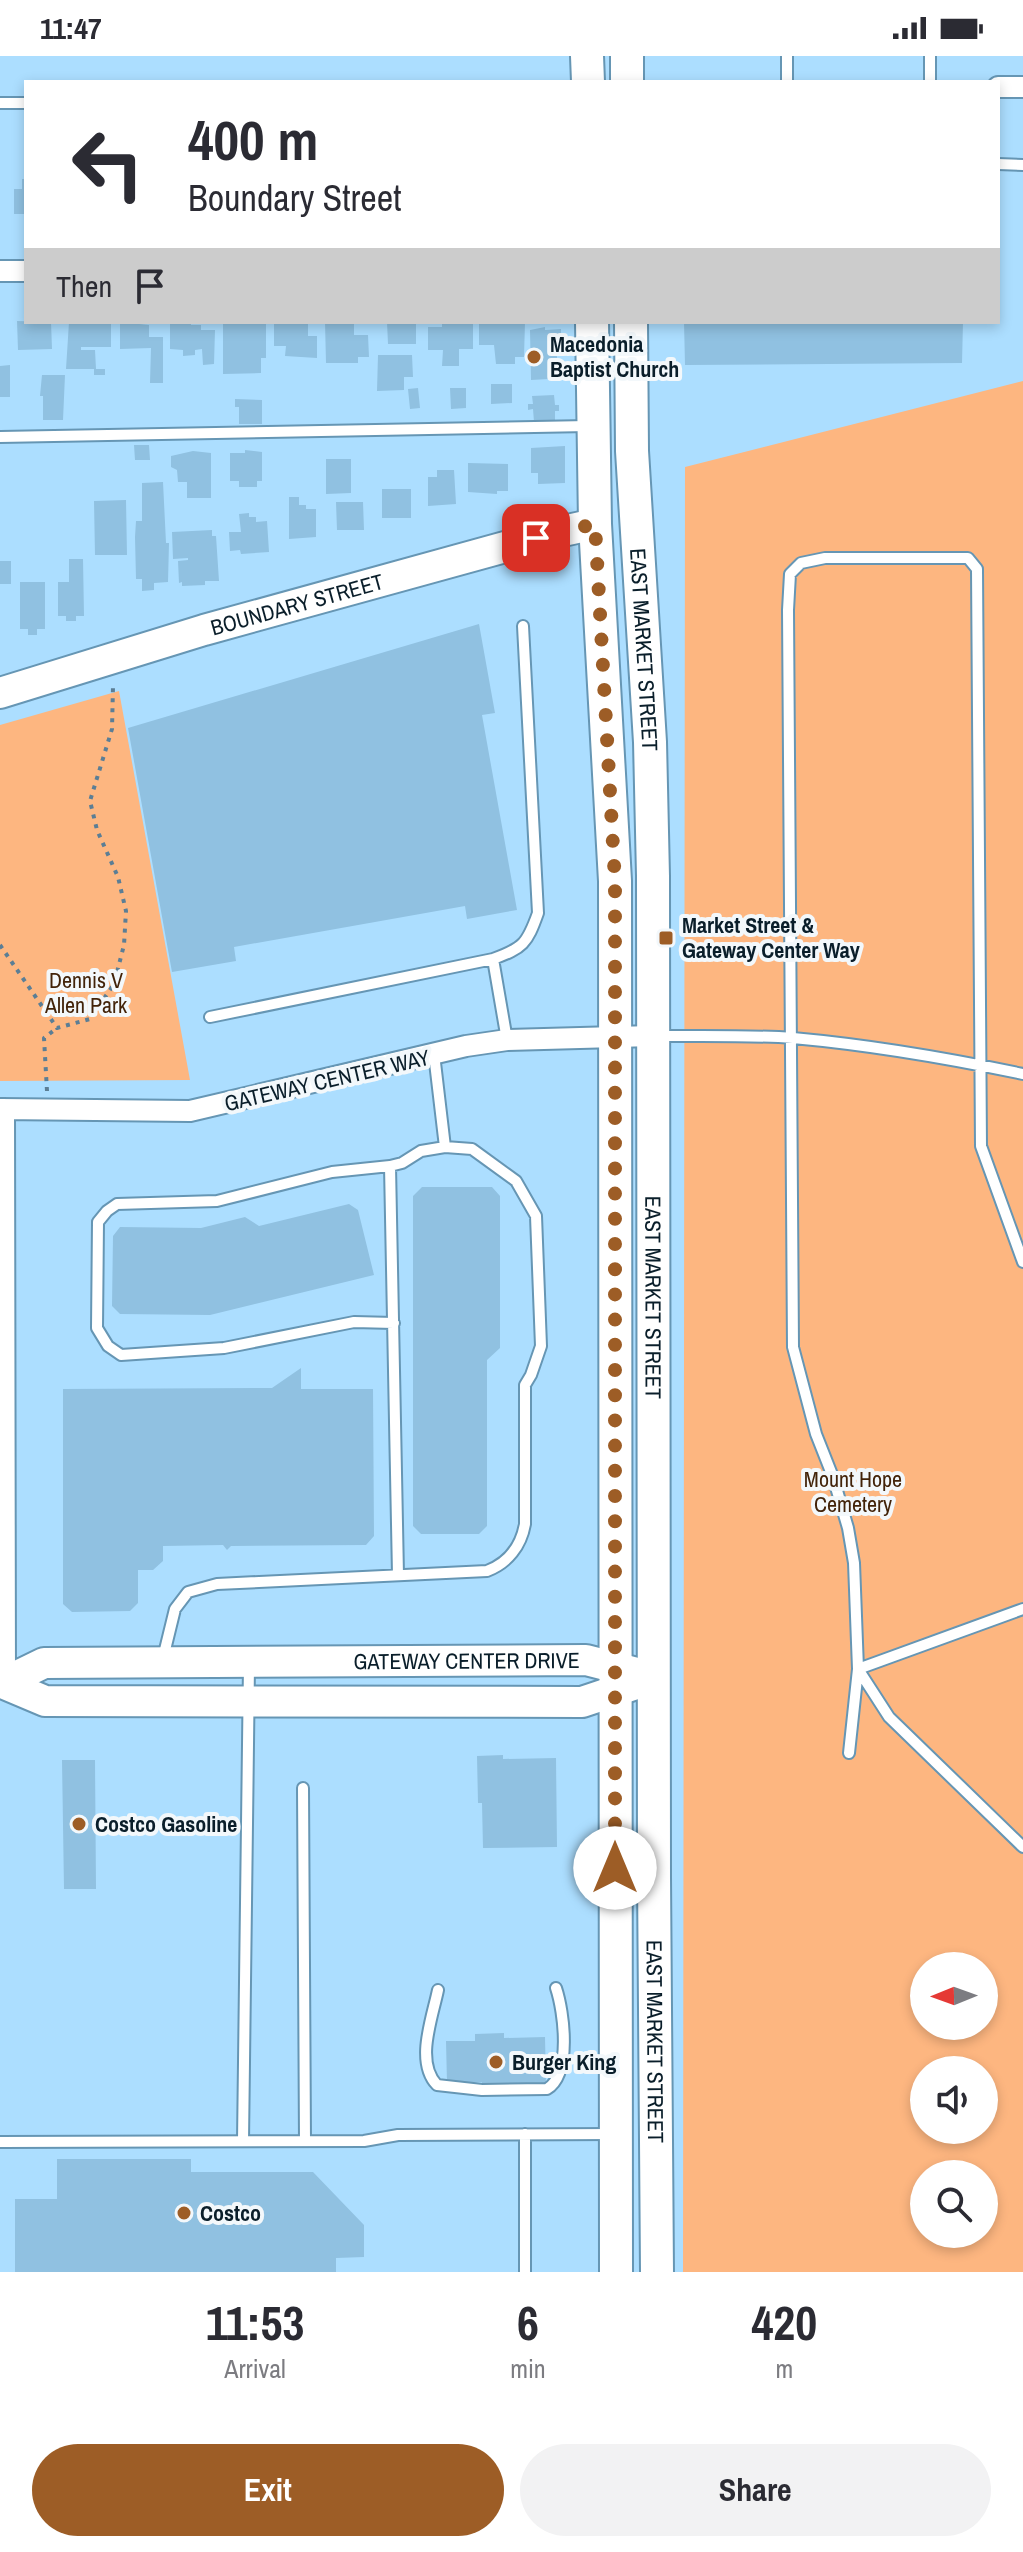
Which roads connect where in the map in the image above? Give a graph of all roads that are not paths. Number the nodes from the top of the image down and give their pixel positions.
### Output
1 (587, 56) edge
2 (627, 56) edge
3 (787, 56) edge
4 (930, 56) edge
5 (588, 80) edge
6 (627, 80) edge
7 (787, 80) edge
8 (930, 80) edge
9 (1000, 87) edge
10 (1023, 87) edge
11 (0, 103) edge
12 (24, 103) edge
13 (1000, 164) edge
14 (1023, 165) edge
15 (0, 271) edge
16 (24, 271) edge
17 (592, 324) edge
18 (631, 324) edge
19 (594, 425) junction
20 (0, 437) edge
21 (595, 524) junction
22 (523, 626) dead end
23 (0, 693) edge
24 (652, 827) junction
25 (493, 959) junction
26 (210, 1017) dead end
27 (652, 1036) junction
28 (615, 1037) junction
29 (790, 1038) junction
30 (507, 1040) junction
31 (434, 1054) junction
32 (980, 1065) junction
33 (1023, 1074) edge
34 (2, 1109) edge
35 (445, 1147) junction
36 (390, 1166) junction
37 (2, 1188) edge
38 (1023, 1262) edge
39 (394, 1323) junction
40 (398, 1575) junction
41 (1023, 1609) edge
42 (162, 1663) junction
43 (249, 1663) junction
44 (858, 1669) junction
45 (654, 1678) junction
46 (616, 1679) junction
47 (2, 1685) edge
48 (248, 1702) junction
49 (849, 1753) dead end
50 (303, 1788) dead end
51 (1023, 1847) edge
52 (556, 1988) dead end
53 (438, 1990) dead end
54 (525, 2134) junction
55 (616, 2134) junction
56 (243, 2141) junction
57 (305, 2141) junction
58 (0, 2142) edge
59 (525, 2272) edge
60 (616, 2272) edge
61 (657, 2272) edge

1 - 5 main road
2 - 6 main road
3 - 7 lane
4 - 8 lane
9 - 10 street
11 - 12 lane
13 - 14 lane
15 - 16 street
17 - 19 main road, EAST MARKET STREET
18 - 24 main road, EAST MARKET STREET
19 - 20 lane
19 - 21 main road, EAST MARKET STREET
21 - 23 street, BOUNDARY STREET
21 - 24 main road
21 - 28 main road, EAST MARKET STREET
22 - 25 lane
24 - 27 main road, EAST MARKET STREET
25 - 26 lane
25 - 30 lane
27 - 28 street, GATEWAY CENTER WAY
27 - 29 lane
27 - 45 main road, EAST MARKET STREET
28 - 30 street, GATEWAY CENTER WAY
28 - 46 main road, EAST MARKET STREET
29 - 32 lane
29 - 32 lane
29 - 44 lane
30 - 31 street, GATEWAY CENTER WAY
31 - 34 street, GATEWAY CENTER WAY
31 - 35 lane
32 - 33 lane
32 - 38 lane
34 - 37 street
35 - 36 lane
35 - 40 lane
36 - 39 lane
36 - 39 lane
37 - 47 street
39 - 40 lane
40 - 42 lane
41 - 44 lane
42 - 43 street, GATEWAY CENTER DRIVE
42 - 47 street, GATEWAY CENTER DRIVE
43 - 46 street, GATEWAY CENTER DRIVE
43 - 48 lane
44 - 49 lane
44 - 51 lane
45 - 46 street, GATEWAY CENTER DRIVE
45 - 61 main road, EAST MARKET STREET
46 - 48 street, GATEWAY CENTER DRIVE
46 - 55 main road, EAST MARKET STREET
47 - 48 street, GATEWAY CENTER DRIVE
48 - 56 lane
50 - 57 lane
52 - 53 lane
54 - 55 lane
54 - 57 lane
54 - 59 lane
55 - 60 main road, EAST MARKET STREET
56 - 57 lane
56 - 58 lane

